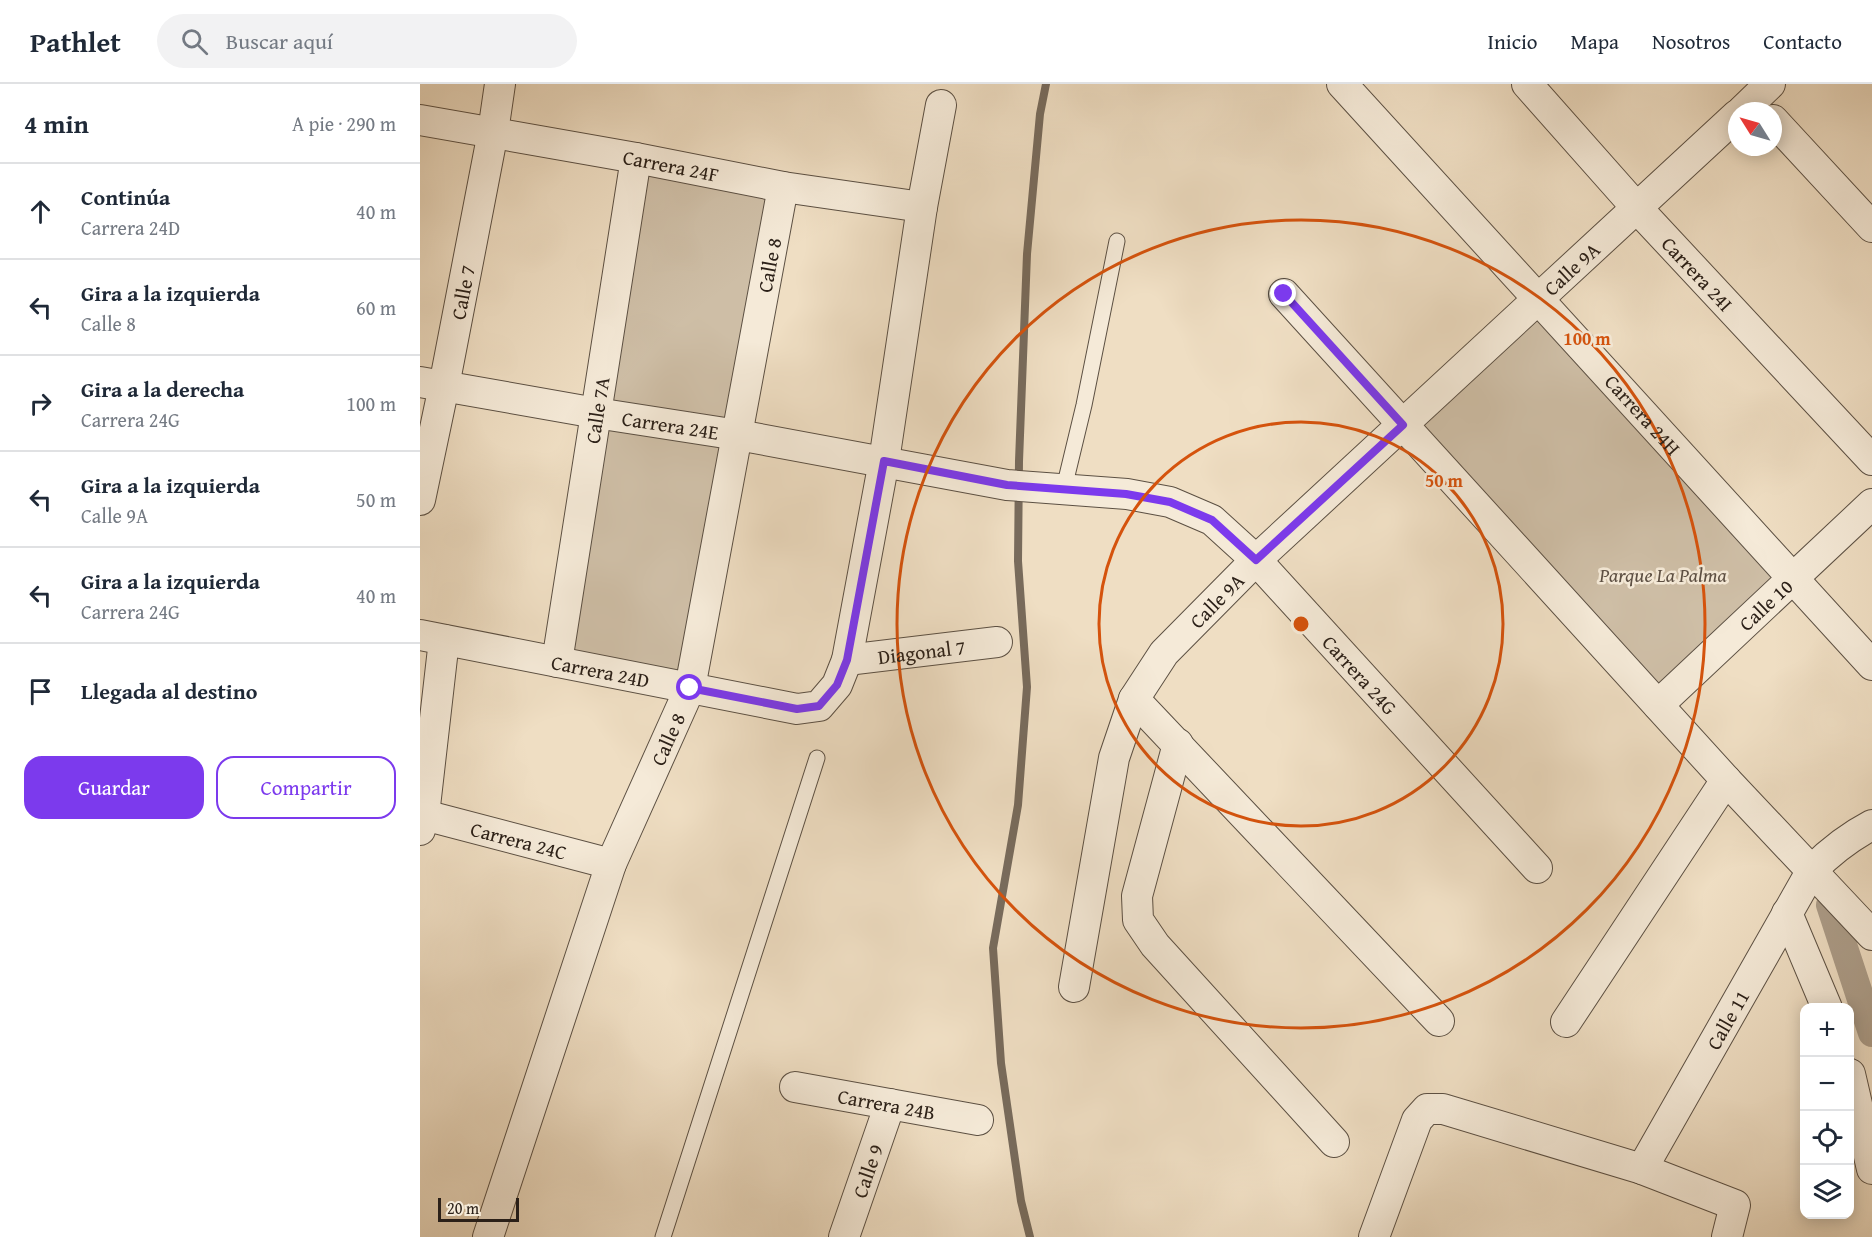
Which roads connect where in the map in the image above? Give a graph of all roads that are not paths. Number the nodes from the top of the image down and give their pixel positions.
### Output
1 (500, 84) edge
2 (1342, 84) edge
3 (1527, 84) edge
4 (941, 105) dead end
5 (420, 120) edge
6 (1728, 127) edge
7 (493, 132) junction
8 (1782, 133) edge
9 (636, 158) junction
10 (783, 187) junction
11 (922, 207) junction
12 (1636, 207) junction
13 (1872, 227) edge
14 (1117, 241) dead end
15 (1284, 294) dead end
16 (1538, 300) junction
17 (432, 384) edge
18 (596, 413) junction
19 (1403, 425) junction
20 (738, 435) junction
21 (1872, 460) edge
22 (884, 461) junction
23 (1064, 488) junction
24 (420, 500) edge
25 (1872, 504) edge
26 (1256, 560) junction
27 (1793, 579) junction
28 (432, 637) edge
29 (996, 642) dead end
30 (847, 660) junction
31 (557, 662) junction
32 (1872, 665) edge
33 (690, 688) junction
34 (1134, 699) junction
35 (1658, 705) junction
36 (1178, 744) junction
37 (817, 758) dead end
38 (1726, 780) junction
39 (422, 823) edge
40 (1872, 825) edge
41 (611, 864) junction
42 (1537, 868) dead end
43 (1812, 870) junction
44 (1787, 913) junction
45 (1872, 935) edge
46 (1074, 987) dead end
47 (1825, 1003) edge
48 (1439, 1021) dead end
49 (1566, 1022) dead end
50 (795, 1087) dead end
51 (1854, 1091) edge
52 (890, 1104) junction
53 (978, 1120) dead end
54 (1334, 1142) dead end
55 (1642, 1169) junction
56 (1872, 1169) edge
57 (1380, 1235) edge
58 (488, 1237) edge
59 (663, 1237) edge
60 (844, 1237) edge
61 (1727, 1237) edge

1 - 7 street, Calle 7
2 - 16 street, Carrera 24H
3 - 12 street, Carrera 24I
4 - 11 street
5 - 7 street, Carrera 24F
6 - 12 street, Calle 9A
7 - 9 street, Carrera 24F
7 - 17 street, Calle 7
8 - 13 street
9 - 10 street, Carrera 24F
9 - 18 street, Calle 7A
10 - 11 street, Carrera 24F
10 - 20 street, Calle 8
11 - 22 street
12 - 16 street, Calle 9A
12 - 21 street, Carrera 24I
14 - 23 lane
15 - 19 street
16 - 19 street, Calle 9A
16 - 27 street, Carrera 24H
17 - 18 street, Carrera 24E
17 - 24 street, Calle 7
18 - 20 street, Carrera 24E
18 - 31 street, Calle 7A
19 - 26 street, Calle 9A
19 - 35 street
20 - 22 street, Carrera 24E
20 - 33 street, Calle 8
22 - 23 street, Carrera 24G
22 - 30 street
23 - 26 street, Carrera 24G
25 - 27 street, Calle 10
26 - 34 street, Calle 9A
26 - 42 street, Carrera 24G
27 - 32 street, Carrera 24H
27 - 35 street, Calle 10
28 - 31 street, Carrera 24D
28 - 39 street
29 - 30 street, Diagonal 7
30 - 33 street, Carrera 24D
31 - 33 street, Carrera 24D
33 - 41 street, Calle 8
34 - 36 street
34 - 46 street, Calle 9A
35 - 38 street
36 - 48 street
36 - 54 street
37 - 59 lane
38 - 43 street
38 - 49 street
39 - 41 street, Carrera 24C
40 - 43 street, Calle 11
41 - 58 street, Calle 8
43 - 44 street, Calle 11
43 - 45 street
44 - 47 street
44 - 55 street, Calle 11
50 - 52 street, Carrera 24B
51 - 56 street
52 - 53 street, Carrera 24B
52 - 60 street, Calle 9
55 - 57 street
55 - 61 street

